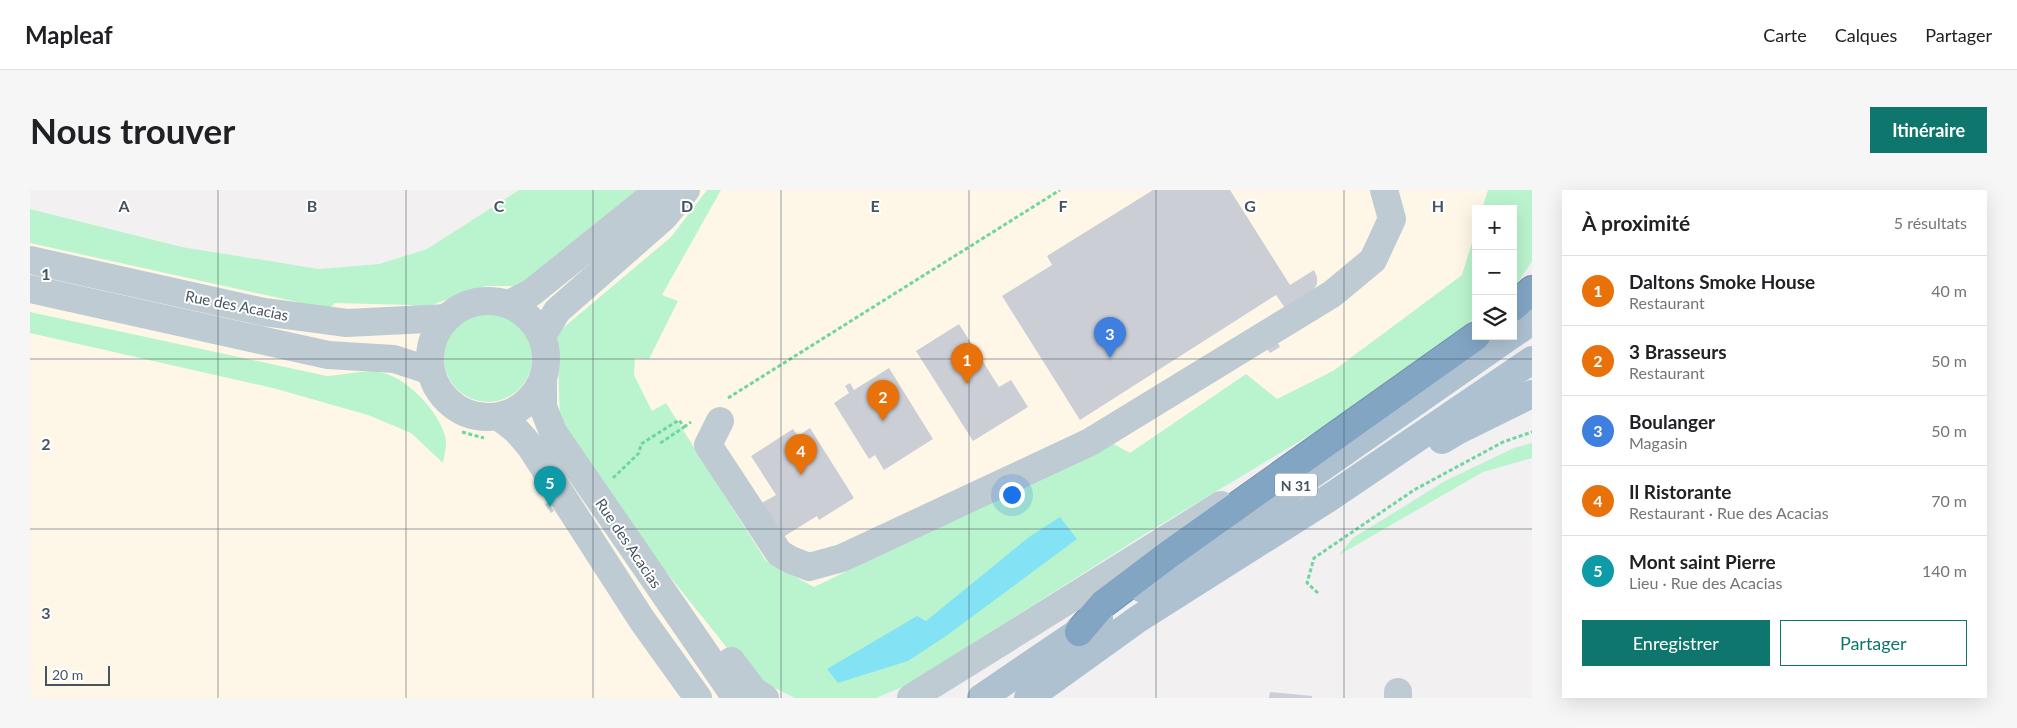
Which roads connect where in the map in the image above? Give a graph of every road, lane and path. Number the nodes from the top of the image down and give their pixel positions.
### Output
1 (654, 190) edge
2 (686, 190) edge
3 (1060, 190) edge
4 (1384, 190) edge
5 (30, 260) edge
6 (30, 290) edge
7 (1532, 290) edge
8 (509, 304) junction
9 (1517, 304) edge
10 (447, 318) junction
11 (1532, 321) edge
12 (1517, 332) edge
13 (542, 336) junction
14 (1472, 339) edge
15 (1505, 340) edge
16 (1532, 360) edge
17 (431, 371) junction
18 (543, 381) junction
19 (1532, 394) edge
20 (714, 413) junction
21 (499, 417) junction
22 (684, 427) junction
23 (1532, 432) edge
24 (641, 444) dead end
25 (659, 444) dead end
26 (1266, 487) junction
27 (1332, 496) junction
28 (663, 593) junction
29 (1318, 593) dead end
30 (1079, 632) junction
31 (698, 698) edge
32 (736, 698) edge
33 (765, 698) edge
34 (911, 698) edge
35 (981, 698) edge
36 (1028, 698) edge

1 - 8 street
2 - 13 street
3 - 20 path
4 - 20 street
5 - 10 street, Rue des Acacias
6 - 17 street, Rue des Acacias
7 - 9 highway
8 - 10 street
8 - 13 street
10 - 17 street
11 - 12 main road, N 31
13 - 18 street
14 - 26 highway
15 - 30 main road, N 31
16 - 27 main road, N 31
17 - 21 street
18 - 21 street
18 - 28 street, Rue des Acacias
19 - 27 main road
20 - 22 path
21 - 31 street, Rue des Acacias
22 - 24 path
22 - 25 path
23 - 29 path
26 - 30 highway
26 - 34 street
27 - 36 main road, N 31
28 - 32 street, Rue des Acacias
28 - 33 street
30 - 35 main road, N 31

